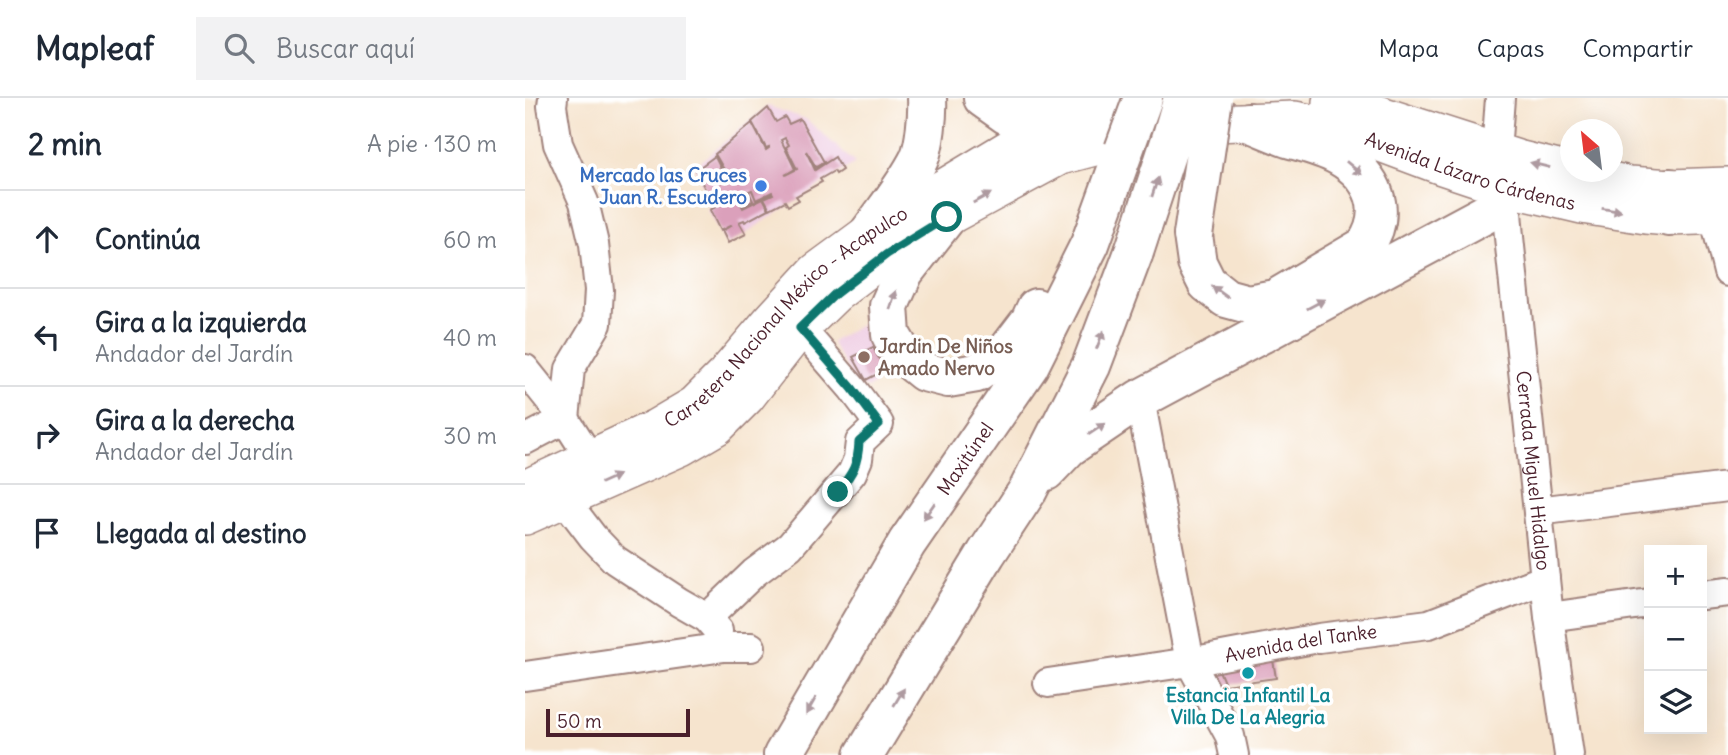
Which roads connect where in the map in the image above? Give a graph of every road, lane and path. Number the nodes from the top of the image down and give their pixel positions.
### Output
1 (553, 98) edge
2 (927, 98) edge
3 (983, 98) edge
4 (1143, 98) edge
5 (1182, 98) edge
6 (1309, 98) edge
7 (1500, 98) edge
8 (1342, 101) edge
9 (1219, 110) edge
10 (1089, 112) junction
11 (1124, 150) junction
12 (1501, 169) junction
13 (1723, 206) edge
14 (947, 217) junction
15 (869, 233) junction
16 (1728, 272) edge
17 (800, 328) junction
18 (525, 369) edge
19 (1140, 399) junction
20 (565, 419) junction
21 (525, 440) edge
22 (590, 458) junction
23 (1728, 487) edge
24 (525, 489) edge
25 (1028, 490) junction
26 (564, 499) junction
27 (1538, 510) junction
28 (525, 516) edge
29 (1545, 579) junction
30 (1728, 592) edge
31 (1707, 595) edge
32 (1644, 604) edge
33 (1549, 617) junction
34 (707, 618) junction
35 (1190, 662) junction
36 (525, 676) edge
37 (1048, 683) dead end
38 (783, 755) edge
39 (864, 755) edge
40 (1234, 755) edge
41 (1569, 755) edge

1 - 20 street
2 - 15 highway
3 - 10 highway
4 - 11 highway, Maxitúnel, bridge
25 -> 5 highway, bridge
6 - 8 main road, Avenida Lázaro Cárdenas
7 - 12 street, Cerrada Miguel Hidalgo
8 - 12 main road, Avenida Lázaro Cárdenas
9 -> 9 highway, bridge
9 - 10 main road, Carretera Nacional México - Acapulco
9 - 12 main road, Avenida Lázaro Cárdenas
14 -> 9 main road, Carretera Nacional México - Acapulco
10 - 15 main road, Carretera Nacional México - Acapulco
11 -> 14 highway
11 -> 38 highway, Maxitúnel
12 - 13 main road, Avenida Lázaro Cárdenas
19 -> 12 highway
12 - 27 street, Cerrada Miguel Hidalgo
13 - 16 street
14 - 17 main road, Carretera Nacional México - Acapulco
15 - 22 main road, Carretera Nacional México - Acapulco
26 -> 17 main road, Carretera Nacional México - Acapulco
17 - 34 street
18 - 20 street
25 -> 19 highway
19 - 35 street
20 - 21 street
20 - 22 street
22 - 24 main road, Carretera Nacional México - Acapulco
23 - 27 street
39 -> 25 highway
26 - 28 main road, Carretera Nacional México - Acapulco
26 - 34 street
27 - 29 street, Cerrada Miguel Hidalgo
29 - 33 street, Cerrada Miguel Hidalgo
29 - 35 street, Avenida del Tanke
30 - 31 street
32 - 33 street
33 - 41 street, Cerrada Miguel Hidalgo
34 - 36 street
35 - 37 street, Avenida del Tanke
35 - 40 street

